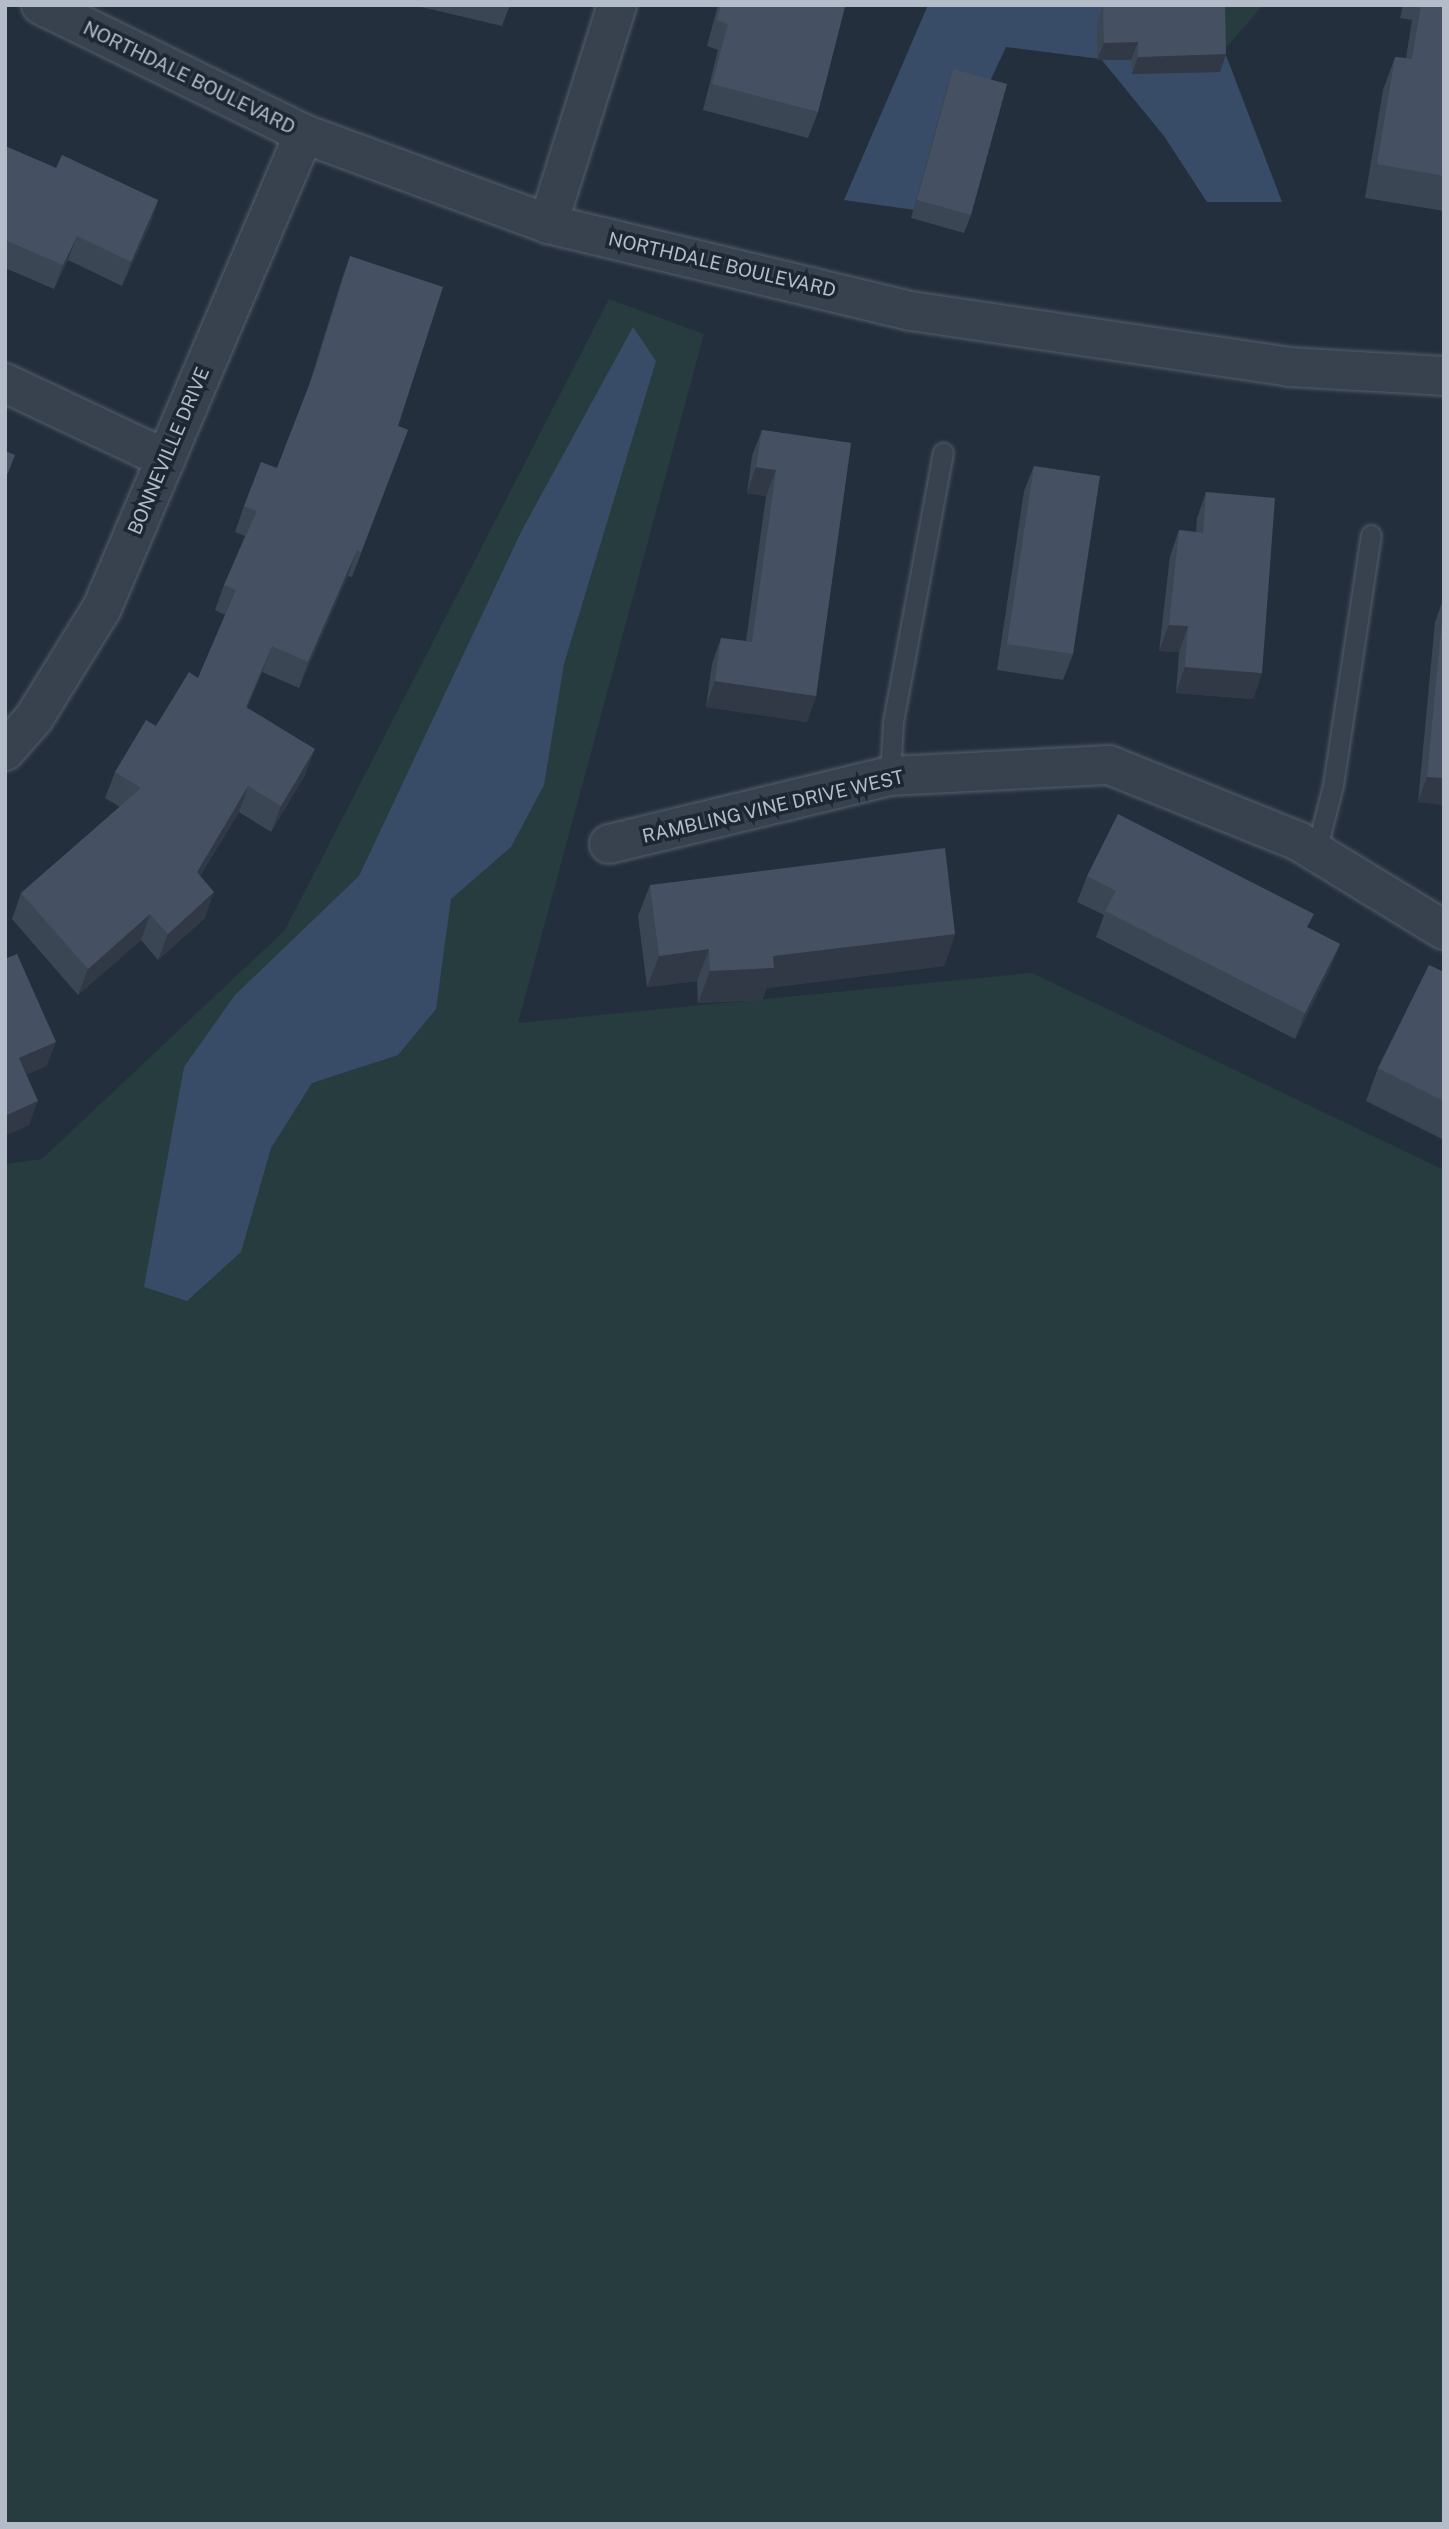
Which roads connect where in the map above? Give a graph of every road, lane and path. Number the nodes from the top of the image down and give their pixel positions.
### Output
1 (41, 5) edge
2 (617, 5) edge
3 (304, 134) junction
4 (548, 224) junction
5 (1444, 376) edge
6 (5, 383) edge
7 (943, 453) dead end
8 (166, 459) junction
9 (1371, 535) dead end
10 (5, 751) edge
11 (890, 776) junction
12 (609, 844) dead end
13 (1316, 852) junction
14 (1444, 930) edge

1 - 3 street, NORTHDALE BOULEVARD
2 - 4 street
3 - 4 street, NORTHDALE BOULEVARD
3 - 8 street, BONNEVILLE DRIVE
4 - 5 street, NORTHDALE BOULEVARD
6 - 8 street
7 - 11 lane
8 - 10 street, BONNEVILLE DRIVE
9 - 13 lane
11 - 12 street, RAMBLING VINE DRIVE WEST
11 - 13 street, RAMBLING VINE DRIVE WEST
13 - 14 street, RAMBLING VINE DRIVE WEST

